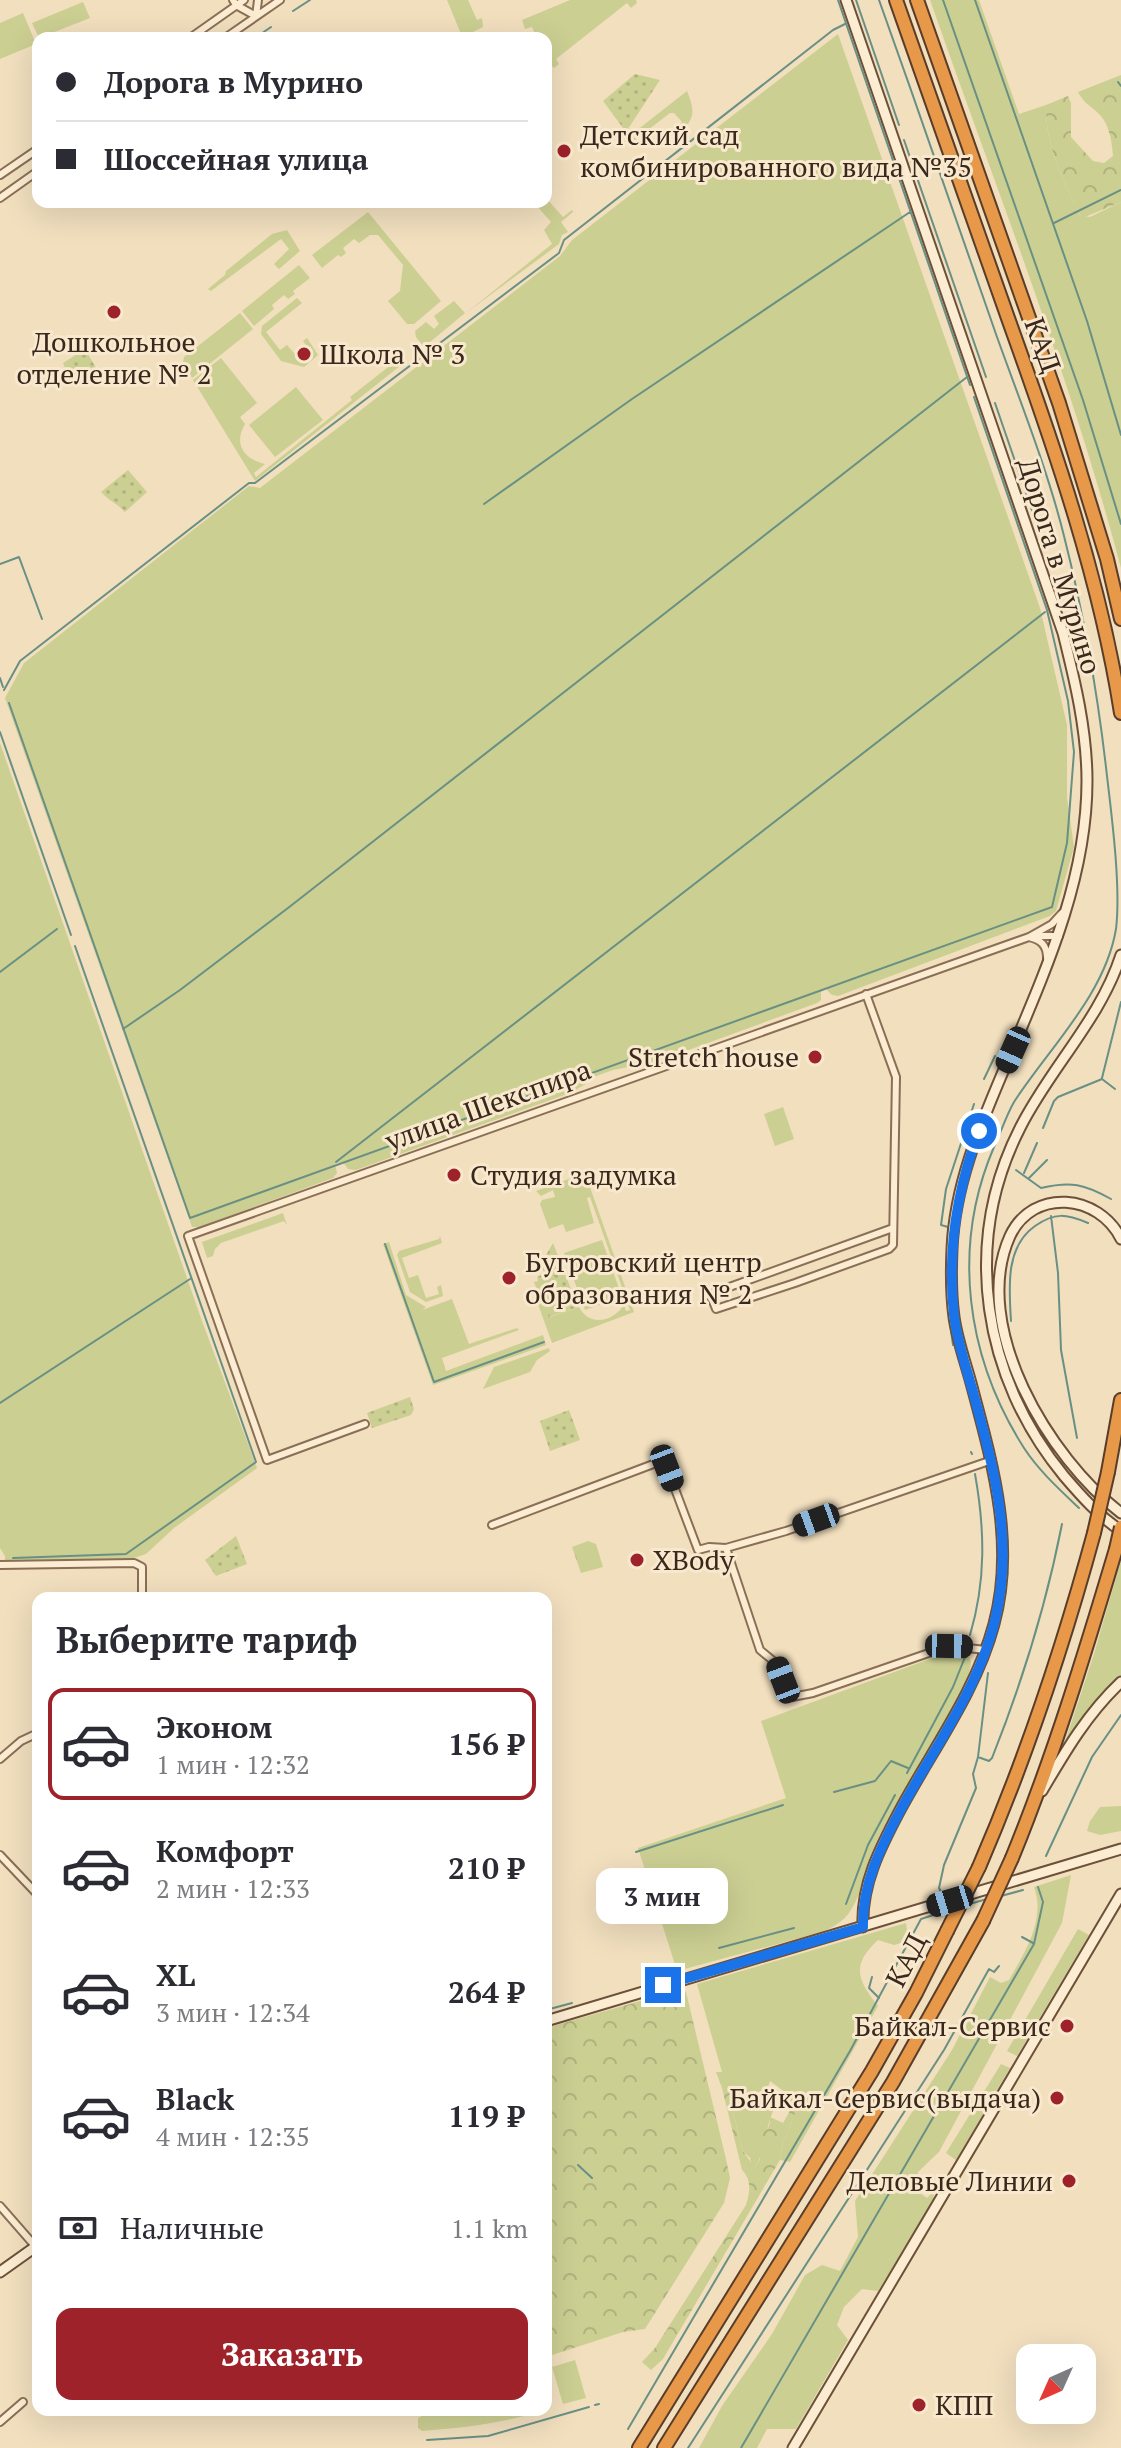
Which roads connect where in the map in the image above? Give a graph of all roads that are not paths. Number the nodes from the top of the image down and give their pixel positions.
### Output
1 (244, 0) edge
2 (258, 0) edge
3 (280, 0) edge
4 (846, 0) edge
5 (896, 0) edge
6 (917, 0) edge
7 (235, 3) edge
8 (256, 16) junction
9 (198, 32) edge
10 (233, 32) edge
11 (32, 153) edge
12 (0, 175) edge
13 (32, 175) edge
14 (0, 198) edge
15 (1121, 619) edge
16 (1121, 711) edge
17 (1121, 720) edge
18 (1070, 896) junction
19 (1059, 936) junction
20 (1029, 937) junction
21 (1121, 955) edge
22 (1047, 967) junction
23 (866, 994) junction
24 (893, 1228) junction
25 (1121, 1239) edge
26 (1121, 1400) edge
27 (365, 1424) dead end
28 (992, 1460) junction
29 (1121, 1513) edge
30 (492, 1525) dead end
31 (1121, 1529) edge
32 (726, 1548) junction
33 (0, 1565) edge
34 (142, 1592) edge
35 (986, 1650) junction
36 (1121, 1682) edge
37 (32, 1736) edge
38 (0, 1759) edge
39 (1032, 1808) junction
40 (1120, 1851) edge
41 (0, 1855) edge
42 (32, 1889) edge
43 (1121, 1894) edge
44 (863, 1927) junction
45 (552, 2019) edge
46 (0, 2206) edge
47 (32, 2241) edge
48 (32, 2250) edge
49 (0, 2272) edge
50 (23, 2402) dead end
51 (0, 2422) edge
52 (639, 2448) edge
53 (664, 2448) edge
54 (793, 2448) edge

1 - 7 street
2 - 8 street
3 - 8 street
4 - 18 street, Дорога в Мурино
5 - 16 highway, КАД
6 - 15 highway, КАД
7 - 8 street
7 - 9 street
8 - 10 street
11 - 12 street
13 - 14 street
16 - 17 street
18 - 19 street, Дорога в Мурино
18 - 20 street
19 - 20 street
19 - 22 street, Дорога в Мурино
20 - 22 street
20 - 23 street, улица Шекспира
21 - 31 street
22 - 28 street, Дорога в Мурино
23 - 24 street
23 - 27 street, улица Шекспира
24 - 24 street
25 - 29 street
26 - 52 highway, КАД, bridge
28 - 32 street
28 - 35 street, Дорога в Мурино
30 - 32 street
31 - 39 highway, КАД, bridge
32 - 35 street
33 - 34 street
35 - 44 street, Дорога в Мурино
36 - 39 street
37 - 38 street
39 - 53 highway, КАД, bridge
40 - 44 street
41 - 42 street
43 - 54 street
44 - 45 street
46 - 47 street
48 - 49 street
50 - 51 street

